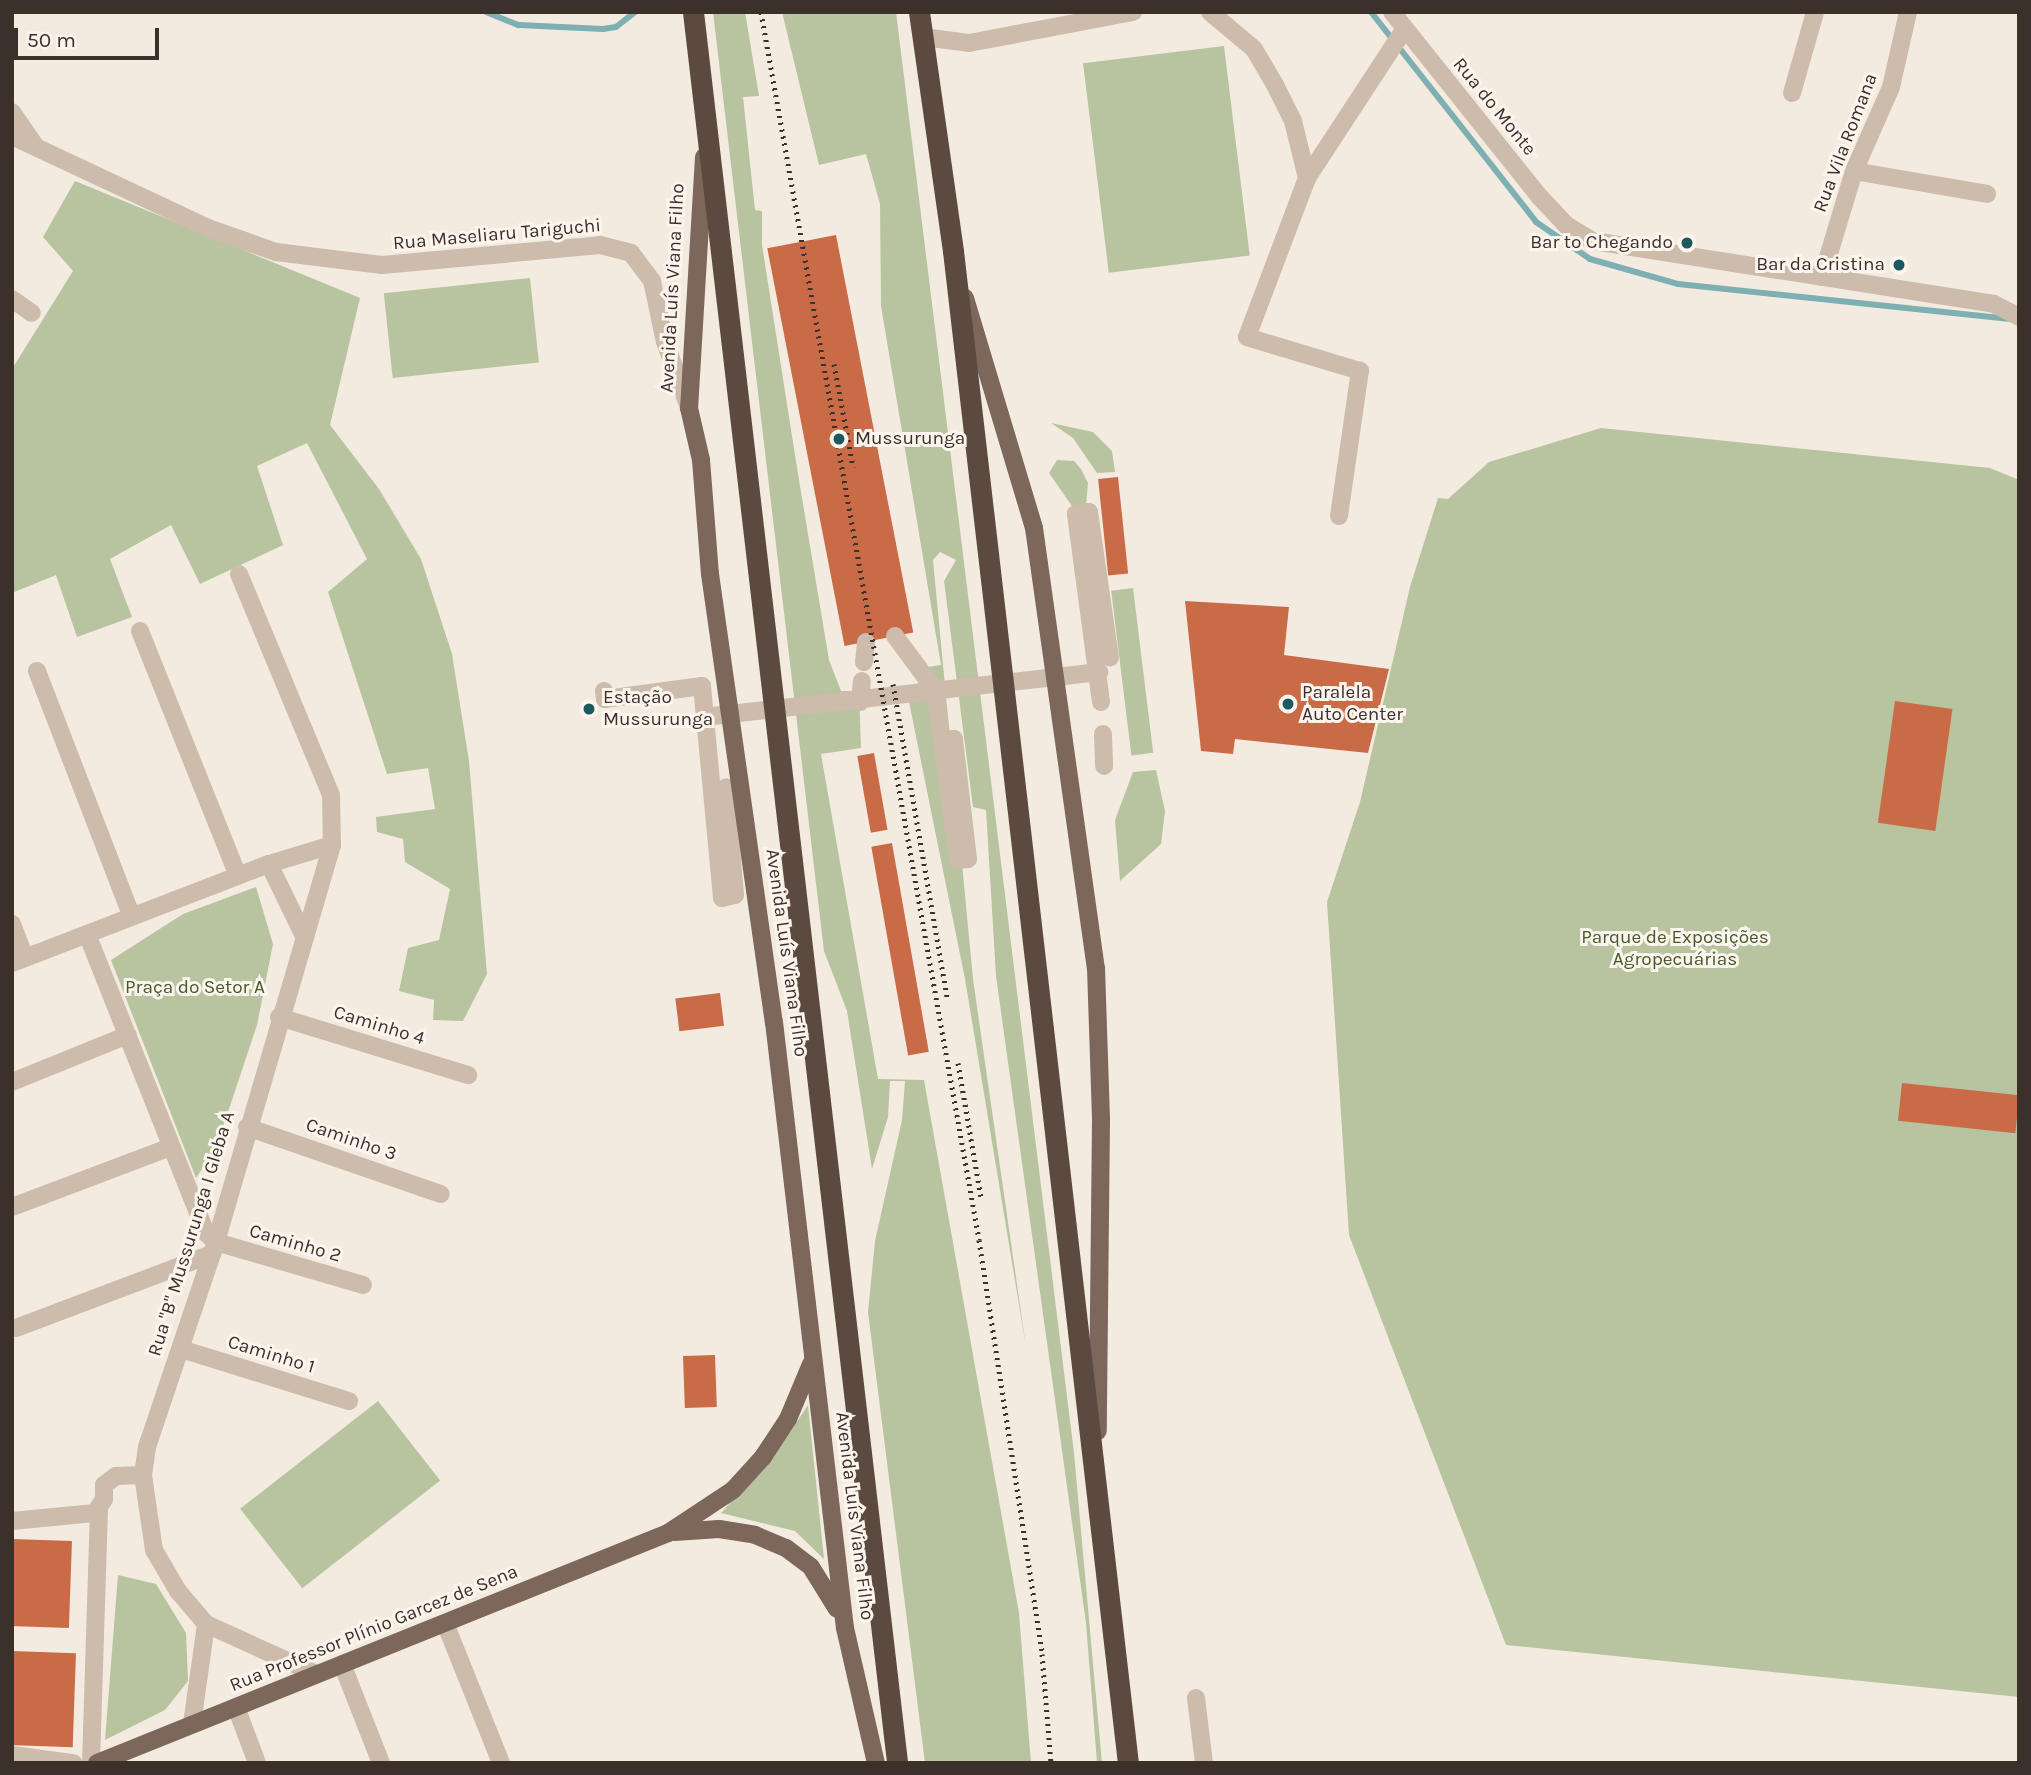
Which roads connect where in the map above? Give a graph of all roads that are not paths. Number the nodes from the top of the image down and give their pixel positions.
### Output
1 (693, 12) edge
2 (919, 12) edge
3 (1133, 12) edge
4 (1210, 12) edge
5 (1392, 12) edge
6 (1815, 12) edge
7 (1908, 12) edge
8 (1399, 35) junction
9 (923, 37) junction
10 (1792, 93) dead end
11 (12, 112) edge
12 (12, 136) edge
13 (705, 146) junction
14 (36, 147) junction
15 (1854, 171) junction
16 (1307, 178) junction
17 (1987, 194) dead end
18 (953, 251) junction
19 (1822, 277) junction
20 (12, 299) edge
21 (32, 313) dead end
22 (2019, 317) edge
23 (689, 408) junction
24 (1339, 516) dead end
25 (239, 574) dead end
26 (140, 631) dead end
27 (895, 636) dead end
28 (866, 642) dead end
29 (1110, 657) dead end
30 (864, 662) dead end
31 (37, 670) dead end
32 (1099, 672) junction
33 (862, 681) dead end
34 (935, 690) junction
35 (604, 691) dead end
36 (860, 702) junction
37 (1101, 702) dead end
38 (704, 717) junction
39 (1102, 734) dead end
40 (1104, 766) dead end
41 (958, 818) dead end
42 (332, 845) junction
43 (269, 864) junction
44 (237, 874) junction
45 (728, 886) dead end
46 (131, 915) junction
47 (12, 924) edge
48 (87, 934) junction
49 (305, 938) junction
50 (18, 960) edge
51 (279, 1017) junction
52 (128, 1035) junction
53 (468, 1075) dead end
54 (12, 1082) edge
55 (247, 1127) junction
56 (171, 1147) junction
57 (441, 1194) dead end
58 (12, 1207) edge
59 (214, 1248) junction
60 (363, 1285) dead end
61 (16, 1328) dead end
62 (181, 1349) junction
63 (812, 1361) junction
64 (349, 1401) dead end
65 (143, 1475) junction
66 (1098, 1508) junction
67 (99, 1510) junction
68 (12, 1521) edge
69 (668, 1533) junction
70 (445, 1623) junction
71 (206, 1624) junction
72 (845, 1628) junction
73 (342, 1664) junction
74 (316, 1674) junction
75 (1196, 1698) dead end
76 (236, 1707) junction
77 (192, 1724) junction
78 (12, 1755) edge
79 (129, 1757) edge
80 (73, 1763) edge
81 (94, 1763) edge
82 (257, 1763) edge
83 (381, 1763) edge
84 (501, 1763) edge
85 (876, 1763) edge
86 (897, 1763) edge
87 (1128, 1763) edge
88 (1204, 1763) edge

1 - 13 highway, Avenida Luís Viana Filho
2 - 9 highway
3 - 9 street
4 - 16 street
5 - 8 street, Rua do Monte
6 - 10 street
7 - 15 street, Rua Vila Romana
8 - 16 street
8 - 19 street, Rua do Monte
9 - 18 highway
11 - 14 street
12 - 14 street, Rua Maseliaru Tariguchi
13 - 23 main road, Avenida Luís Viana Filho
13 - 86 highway, Avenida Luís Viana Filho
14 - 23 street, Rua Maseliaru Tariguchi
15 - 17 street
15 - 19 street, Rua Vila Romana
16 - 24 street
18 - 66 highway
18 - 66 main road
19 - 22 street
20 - 21 street
23 - 63 main road, Avenida Luís Viana Filho
25 - 42 street, Rua "B" Mussurunga I Gleba A
26 - 44 street
27 - 34 street
28 - 30 street
29 - 32 street
31 - 46 street
32 - 34 street
32 - 37 street
33 - 36 street
34 - 36 street
34 - 41 street
35 - 38 street
36 - 38 street
38 - 45 street
39 - 40 street
42 - 43 street
42 - 49 street, Rua "B" Mussurunga I Gleba A
43 - 44 street
43 - 49 street
44 - 46 street
46 - 48 street
47 - 50 street
48 - 50 street
48 - 52 street
49 - 51 street, Rua "B" Mussurunga I Gleba A
51 - 53 street, Caminho 4
51 - 55 street, Rua "B" Mussurunga I Gleba A
52 - 54 street
52 - 56 street
55 - 57 street, Caminho 3
55 - 59 street, Rua "B" Mussurunga I Gleba A
56 - 58 street
56 - 59 street
59 - 60 street, Caminho 2
59 - 61 street
59 - 62 street, Rua "B" Mussurunga I Gleba A
62 - 64 street, Caminho 1
62 - 65 street, Rua "B" Mussurunga I Gleba A
63 - 69 main road, Rua Professor Plínio Garcez de Sena
63 - 72 main road, Avenida Luís Viana Filho
65 - 67 street
65 - 71 street, Rua "B" Mussurunga I Gleba A
66 - 87 highway
67 - 68 street
67 - 81 street
69 - 70 main road, Rua Professor Plínio Garcez de Sena
69 - 72 main road, Rua Professor Plínio Garcez de Sena
70 - 73 main road, Rua Professor Plínio Garcez de Sena
70 - 84 street
71 - 74 street, Rua "B" Mussurunga I Gleba A
71 - 77 street
72 - 85 main road, Avenida Luís Viana Filho
73 - 74 main road, Rua Professor Plínio Garcez de Sena
73 - 83 street
74 - 76 main road, Rua Professor Plínio Garcez de Sena
75 - 88 street
76 - 77 main road, Rua Professor Plínio Garcez de Sena
76 - 82 street
77 - 79 main road, Rua Professor Plínio Garcez de Sena
78 - 80 street
79 - 81 main road, Rua Professor Plínio Garcez de Sena

